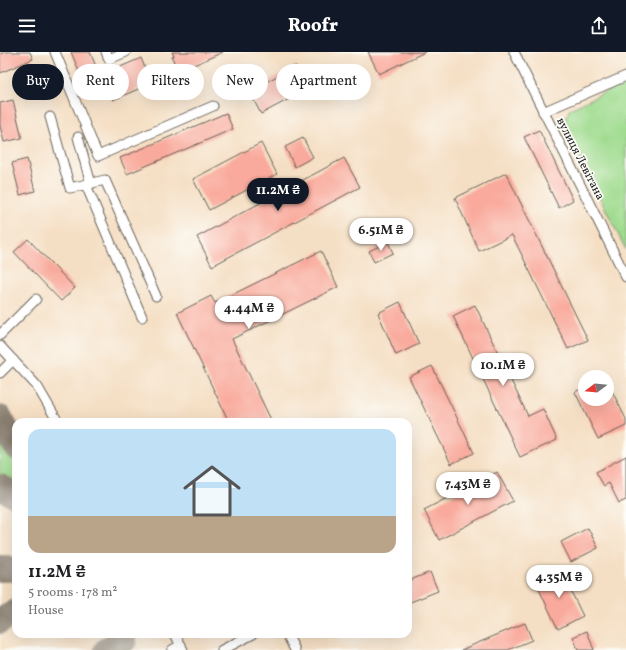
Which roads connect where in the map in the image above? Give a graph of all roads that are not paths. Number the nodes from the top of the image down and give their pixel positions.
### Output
1 (55, 52) edge
2 (106, 52) edge
3 (126, 52) edge
4 (514, 52) edge
5 (626, 76) edge
6 (213, 106) dead end
7 (543, 112) junction
8 (50, 117) dead end
9 (78, 137) dead end
10 (98, 156) junction
11 (87, 169) junction
12 (88, 184) junction
13 (626, 276) edge
14 (156, 296) dead end
15 (36, 299) dead end
16 (142, 317) dead end
17 (0, 335) edge
18 (0, 346) edge
19 (13, 360) junction
20 (0, 374) edge
21 (56, 418) edge
22 (177, 638) edge
23 (245, 638) edge
24 (289, 638) edge
25 (182, 647) edge
26 (172, 650) edge
27 (222, 650) edge
28 (295, 650) edge

1 - 10 street
2 - 3 street
4 - 7 street
5 - 7 street, вулиця Левітана
6 - 10 street
7 - 13 street, вулиця Левітана
8 - 12 street
9 - 11 street
10 - 11 street
11 - 12 street
12 - 14 street
12 - 16 street
15 - 17 street
18 - 19 street
19 - 20 street
19 - 21 street
22 - 25 street
23 - 27 street
24 - 28 street
25 - 26 street

